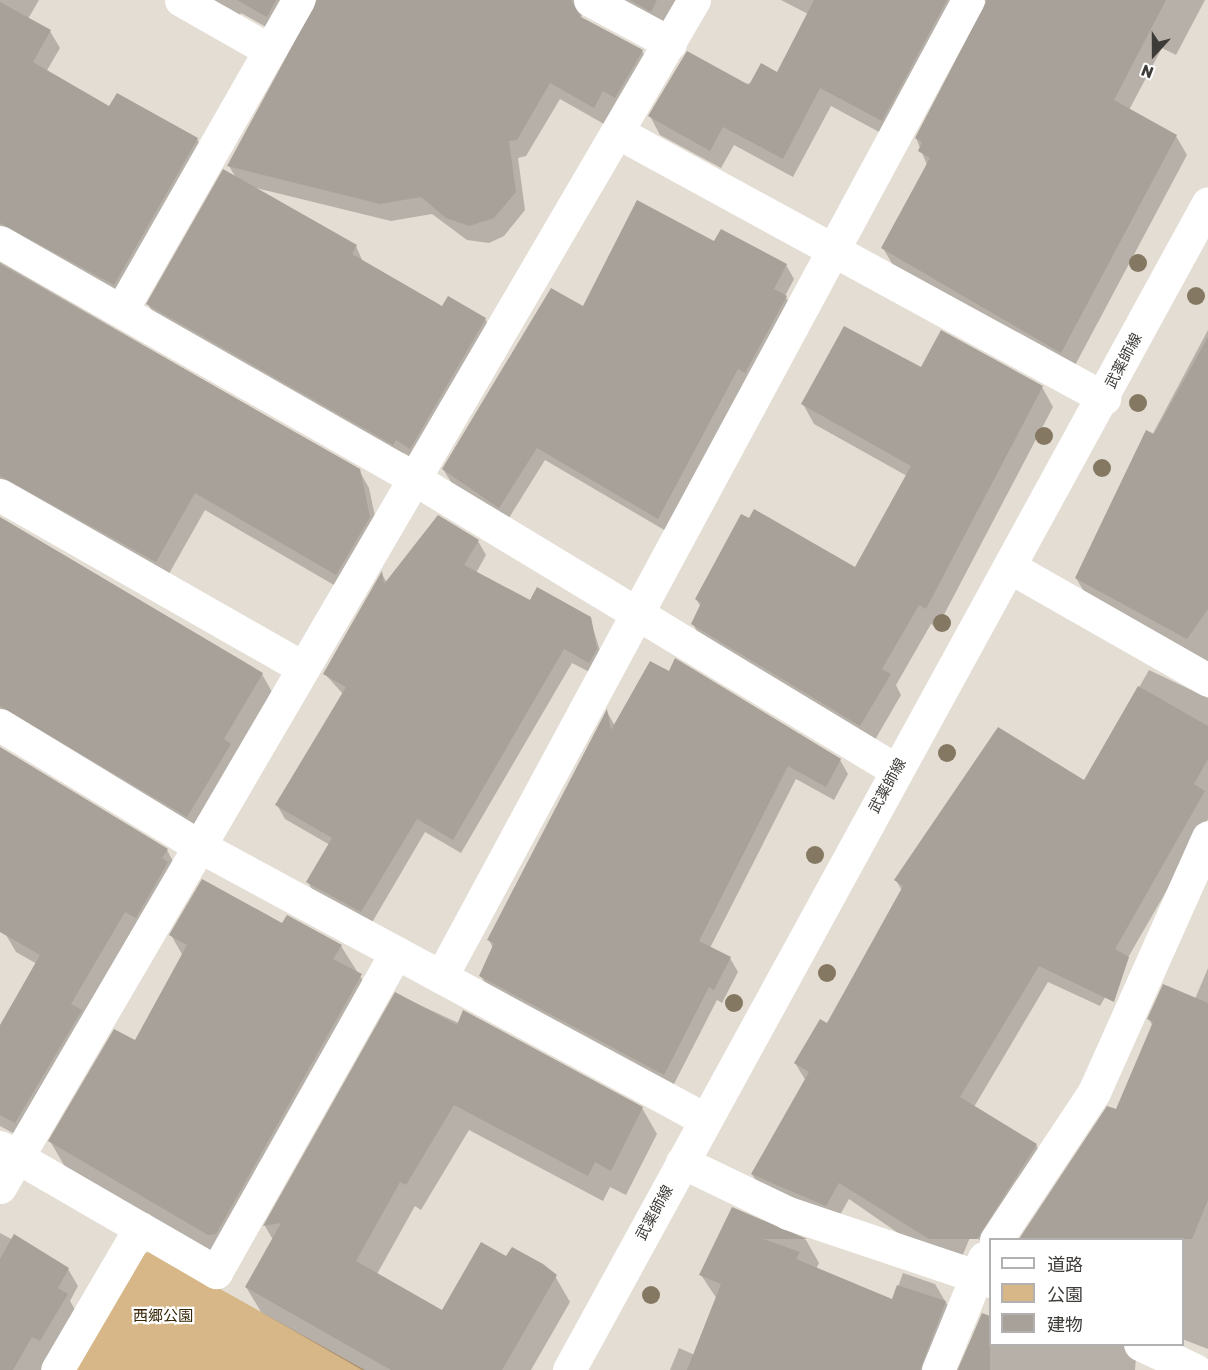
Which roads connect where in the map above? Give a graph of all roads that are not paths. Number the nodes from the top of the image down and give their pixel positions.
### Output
1 (182, 0) edge
2 (298, 0) edge
3 (590, 0) edge
4 (694, 0) edge
5 (968, 0) edge
6 (670, 43) junction
7 (269, 50) junction
8 (619, 133) junction
9 (1208, 203) edge
10 (0, 242) edge
11 (833, 247) junction
12 (122, 309) junction
13 (1104, 398) junction
14 (413, 478) junction
15 (0, 495) edge
16 (1010, 567) junction
17 (636, 614) junction
18 (303, 668) junction
19 (1205, 670) edge
20 (0, 725) edge
21 (896, 770) junction
22 (1208, 837) edge
23 (199, 846) junction
24 (396, 952) junction
25 (441, 977) junction
26 (706, 1120) junction
27 (8, 1152) edge
28 (682, 1162) junction
29 (0, 1187) edge
30 (140, 1228) junction
31 (997, 1238) edge
32 (989, 1251) edge
33 (981, 1278) edge
34 (1144, 1346) edge
35 (57, 1370) edge
36 (569, 1370) edge
37 (938, 1370) edge
38 (1195, 1370) edge

1 - 7 street
2 - 7 street
3 - 6 street
4 - 6 street
5 - 11 street
6 - 8 street
7 - 12 street
8 - 11 street
8 - 14 street
9 - 13 street, 武薬師線
10 - 12 street
11 - 13 street
11 - 17 street
12 - 14 street
13 - 16 street, 武薬師線
14 - 17 street
14 - 18 street
15 - 18 street
16 - 19 street
16 - 21 street, 武薬師線
17 - 21 street
17 - 25 street
18 - 23 street
20 - 23 street
21 - 26 street, 武薬師線
22 - 31 street
23 - 24 street
23 - 27 street
24 - 25 street
24 - 30 street
25 - 26 street
26 - 28 street, 武薬師線
27 - 29 street
27 - 30 street
28 - 33 street
28 - 36 street, 武薬師線
30 - 35 street
32 - 33 street
33 - 37 street
34 - 38 street

